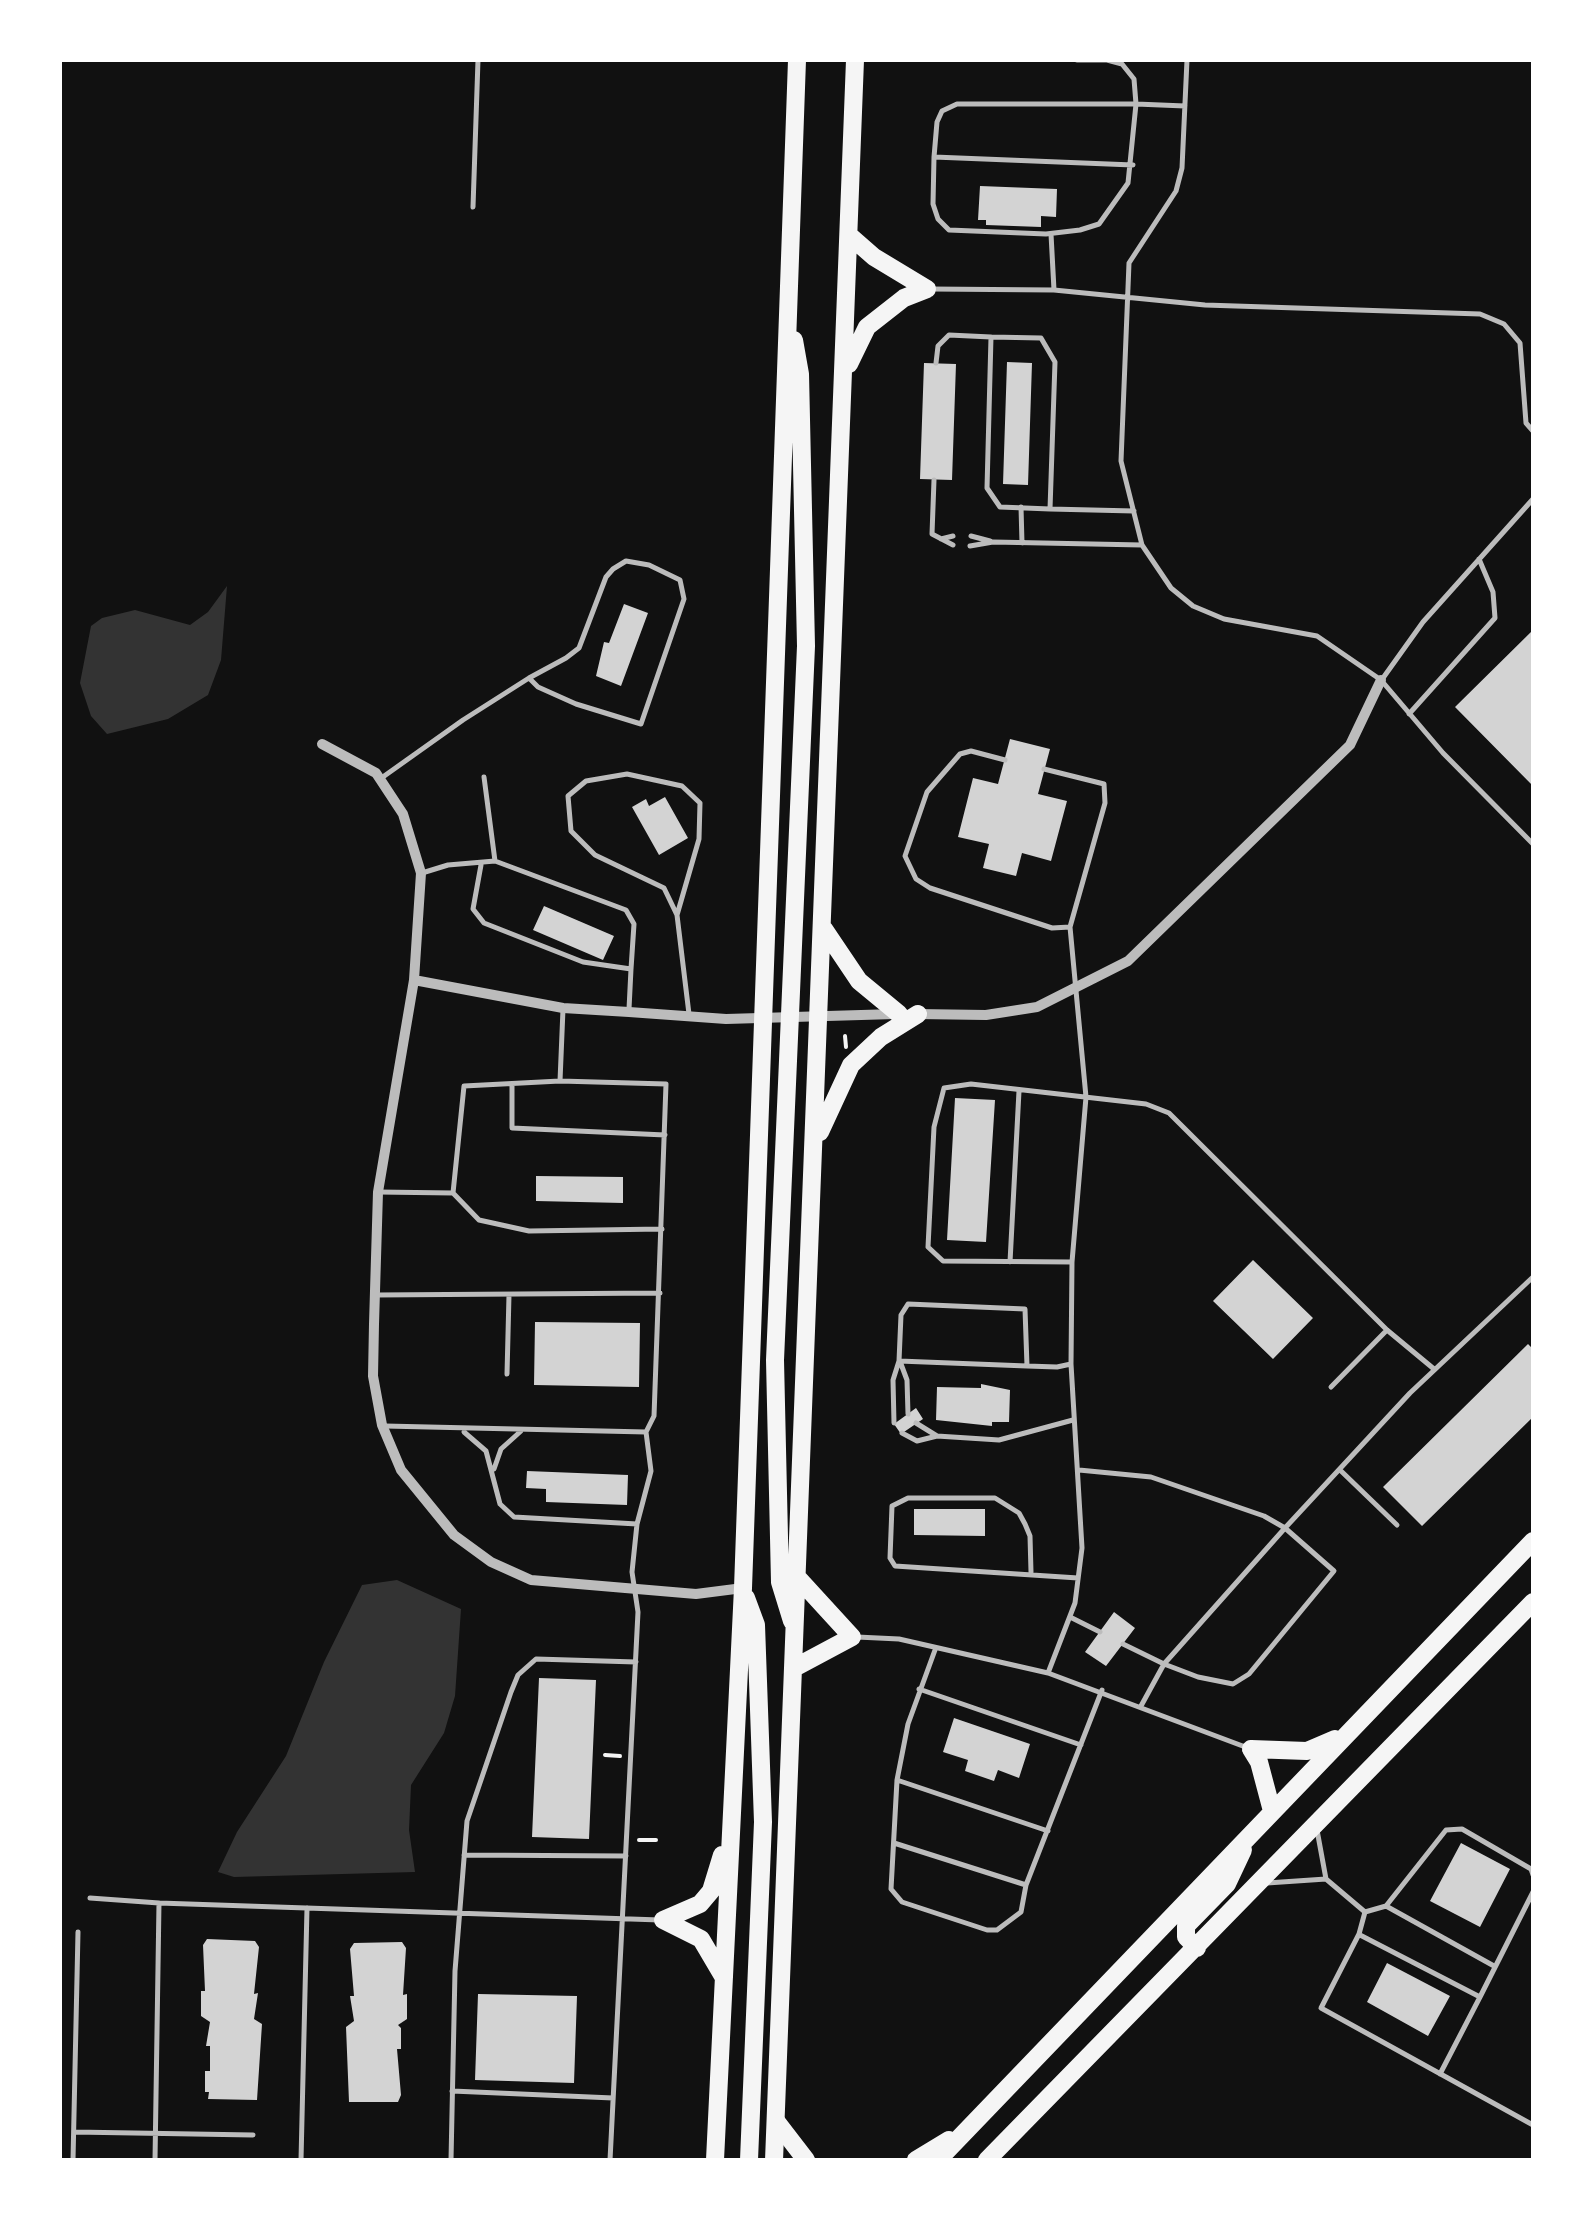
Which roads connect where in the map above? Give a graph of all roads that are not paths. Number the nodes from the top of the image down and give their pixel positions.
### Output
1 (478, 60) edge
2 (797, 60) edge
3 (1078, 60) edge
4 (1107, 60) edge
5 (1187, 60) edge
6 (854, 62) edge
7 (1136, 104) junction
8 (1185, 106) junction
9 (934, 157) junction
10 (1133, 166) junction
11 (473, 207) dead end
12 (1050, 234) junction
13 (850, 236) junction
14 (927, 289) junction
15 (1054, 290) junction
16 (1127, 298) junction
17 (788, 304) junction
18 (991, 337) junction
19 (936, 363) dead end
20 (845, 374) junction
21 (1533, 431) edge
22 (934, 480) dead end
23 (1533, 499) edge
24 (1021, 507) junction
25 (1050, 508) junction
26 (1134, 511) junction
27 (954, 536) dead end
28 (971, 536) dead end
29 (938, 540) junction
30 (993, 542) junction
31 (1022, 543) junction
32 (953, 545) dead end
33 (1142, 545) junction
34 (970, 546) dead end
35 (1479, 559) junction
36 (529, 678) junction
37 (1381, 680) junction
38 (1410, 714) junction
39 (322, 744) dead end
40 (1004, 760) dead end
41 (1044, 769) dead end
42 (484, 777) dead end
43 (380, 779) junction
44 (1533, 844) edge
45 (495, 861) junction
46 (480, 866) junction
47 (420, 873) junction
48 (676, 915) junction
49 (1070, 927) junction
50 (824, 929) junction
51 (631, 969) junction
52 (414, 980) junction
53 (1077, 989) junction
54 (563, 1008) junction
55 (629, 1012) junction
56 (908, 1014) junction
57 (690, 1016) junction
58 (820, 1016) junction
59 (760, 1018) junction
60 (789, 1018) junction
61 (560, 1081) junction
62 (512, 1084) junction
63 (1019, 1091) junction
64 (1086, 1097) junction
65 (665, 1134) junction
66 (814, 1146) junction
67 (378, 1192) junction
68 (454, 1194) junction
69 (662, 1228) junction
70 (1010, 1262) junction
71 (1072, 1262) junction
72 (1533, 1277) edge
73 (660, 1293) junction
74 (376, 1295) junction
75 (509, 1295) junction
76 (1387, 1330) junction
77 (900, 1362) junction
78 (1071, 1364) junction
79 (1026, 1366) junction
80 (1434, 1369) junction
81 (507, 1374) dead end
82 (1331, 1386) dead end
83 (908, 1414) dead end
84 (1073, 1420) junction
85 (894, 1423) dead end
86 (916, 1423) dead end
87 (382, 1426) junction
88 (524, 1429) junction
89 (462, 1430) junction
90 (646, 1432) junction
91 (902, 1433) dead end
92 (937, 1436) junction
93 (493, 1470) junction
94 (1080, 1470) junction
95 (1340, 1470) junction
96 (637, 1524) junction
97 (1397, 1525) dead end
98 (1286, 1528) junction
99 (1533, 1541) edge
100 (1031, 1572) junction
101 (798, 1578) junction
102 (1078, 1578) junction
103 (743, 1588) junction
104 (636, 1592) junction
105 (1533, 1602) edge
106 (1070, 1616) junction
107 (1526, 1616) edge
108 (1100, 1632) dead end
109 (796, 1636) junction
110 (852, 1637) junction
111 (1123, 1644) dead end
112 (935, 1650) junction
113 (636, 1662) junction
114 (1164, 1664) junction
115 (794, 1668) junction
116 (1048, 1673) junction
117 (918, 1689) junction
118 (1102, 1690) junction
119 (1141, 1706) junction
120 (1345, 1735) junction
121 (1081, 1745) junction
122 (1251, 1749) junction
123 (898, 1780) junction
124 (1272, 1811) junction
125 (1317, 1826) junction
126 (730, 1831) junction
127 (1048, 1831) junction
128 (1252, 1832) junction
129 (894, 1842) junction
130 (464, 1854) junction
131 (627, 1856) junction
132 (1533, 1875) edge
133 (1326, 1878) junction
134 (1259, 1884) junction
135 (1026, 1885) junction
136 (1533, 1892) edge
137 (90, 1898) dead end
138 (159, 1903) junction
139 (1386, 1906) junction
140 (307, 1908) junction
141 (1365, 1912) junction
142 (459, 1913) junction
143 (626, 1918) junction
144 (663, 1920) junction
145 (78, 1932) dead end
146 (1359, 1934) junction
147 (1197, 1948) junction
148 (1494, 1966) junction
149 (724, 1978) junction
150 (1480, 1998) junction
151 (1440, 2074) junction
152 (452, 2091) junction
153 (613, 2098) junction
154 (776, 2120) junction
155 (975, 2124) junction
156 (1533, 2125) edge
157 (74, 2132) junction
158 (156, 2134) junction
159 (252, 2136) dead end
160 (73, 2160) edge
161 (155, 2160) edge
162 (301, 2160) edge
163 (451, 2160) edge
164 (610, 2160) edge
165 (715, 2160) edge
166 (748, 2160) edge
167 (774, 2160) edge
168 (806, 2160) edge
169 (916, 2160) edge
170 (938, 2160) edge
171 (987, 2160) edge

1 - 11 lane
2 - 17 main road
3 - 4 lane
4 - 7 lane
5 - 8 lane
6 - 13 main road
7 - 8 lane
7 - 9 lane
7 - 10 lane
8 - 16 lane
9 - 10 lane
9 - 12 lane
10 - 12 lane
12 - 15 lane
13 - 14 main road
13 - 20 main road
14 - 15 lane
14 - 20 main road
15 - 16 lane
16 - 21 lane
16 - 26 lane
17 - 59 main road
17 - 60 main road
18 - 19 lane
18 - 24 lane
18 - 25 lane
20 - 50 main road
22 - 29 lane
23 - 35 lane
24 - 25 lane
24 - 31 lane
25 - 26 lane
26 - 33 lane
27 - 29 lane
28 - 30 lane
29 - 32 lane
30 - 31 lane
30 - 34 lane
31 - 33 lane
33 - 37 lane
35 - 37 lane
35 - 38 lane
36 - 36 lane
36 - 43 lane
37 - 38 lane
37 - 53 street
38 - 44 lane
39 - 43 street
40 - 49 lane
41 - 49 lane
42 - 45 lane
43 - 47 street
45 - 46 lane
45 - 51 lane
46 - 47 lane
46 - 51 lane
47 - 52 street
48 - 48 lane
48 - 57 lane
49 - 53 lane
50 - 56 main road
50 - 58 main road
51 - 55 lane
52 - 54 street
52 - 67 street
53 - 56 street
53 - 64 lane
54 - 55 street
54 - 61 lane
55 - 57 street
56 - 58 street
56 - 66 main road
57 - 59 street
58 - 60 street
58 - 66 main road
59 - 60 street
59 - 103 main road
60 - 109 main road
61 - 62 lane
61 - 65 lane
62 - 65 lane
62 - 68 lane
63 - 64 lane
63 - 70 lane
63 - 70 lane
64 - 71 lane
64 - 76 lane
65 - 69 lane
66 - 101 main road
67 - 68 lane
67 - 74 street
68 - 69 lane
69 - 73 lane
70 - 71 lane
71 - 78 lane
72 - 80 lane
73 - 75 lane
73 - 90 lane
74 - 75 lane
74 - 87 street
75 - 81 lane
76 - 80 lane
76 - 82 lane
77 - 79 lane
77 - 79 lane
77 - 83 lane
77 - 85 lane
78 - 79 lane
78 - 84 lane
80 - 95 lane
84 - 92 lane
84 - 94 lane
86 - 92 lane
87 - 89 lane
87 - 104 street
88 - 89 lane
88 - 90 lane
88 - 93 lane
89 - 93 lane
90 - 96 lane
91 - 92 lane
93 - 96 lane
94 - 98 lane
94 - 102 lane
95 - 97 lane
95 - 98 lane
96 - 104 lane
98 - 114 lane
98 - 114 lane
99 - 120 main road
100 - 100 lane
100 - 102 lane
101 - 109 main road
101 - 110 main road
102 - 106 lane
103 - 104 street
103 - 126 main road
103 - 166 main road
104 - 113 lane
105 - 107 main road
106 - 108 lane
106 - 116 lane
107 - 125 main road
109 - 115 main road
110 - 112 lane
110 - 115 main road
111 - 114 lane
112 - 116 lane
112 - 117 lane
113 - 130 lane
113 - 131 lane
114 - 119 lane
115 - 154 main road
116 - 118 lane
117 - 121 lane
117 - 123 lane
118 - 119 lane
118 - 121 lane
119 - 122 lane
120 - 122 main road
120 - 124 main road
121 - 127 lane
122 - 124 main road
123 - 127 lane
123 - 129 lane
124 - 128 main road
125 - 133 lane
125 - 134 main road
126 - 144 main road
126 - 149 main road
127 - 135 lane
128 - 147 main road
128 - 155 main road
129 - 135 lane
129 - 135 lane
130 - 131 lane
130 - 142 lane
131 - 143 lane
132 - 139 lane
133 - 134 lane
133 - 141 lane
134 - 147 main road
136 - 148 lane
137 - 138 lane
138 - 140 lane
138 - 158 lane
139 - 141 lane
139 - 148 lane
140 - 142 lane
140 - 162 lane
141 - 146 lane
142 - 143 lane
142 - 152 lane
143 - 144 lane
143 - 153 lane
144 - 149 main road
145 - 157 lane
146 - 150 lane
146 - 151 lane
147 - 171 main road
148 - 150 lane
149 - 165 main road
150 - 151 lane
151 - 156 lane
152 - 153 lane
152 - 163 lane
153 - 164 lane
154 - 167 main road
154 - 168 main road
155 - 169 main road
155 - 170 main road
157 - 158 lane
157 - 160 lane
158 - 159 lane
158 - 161 lane

